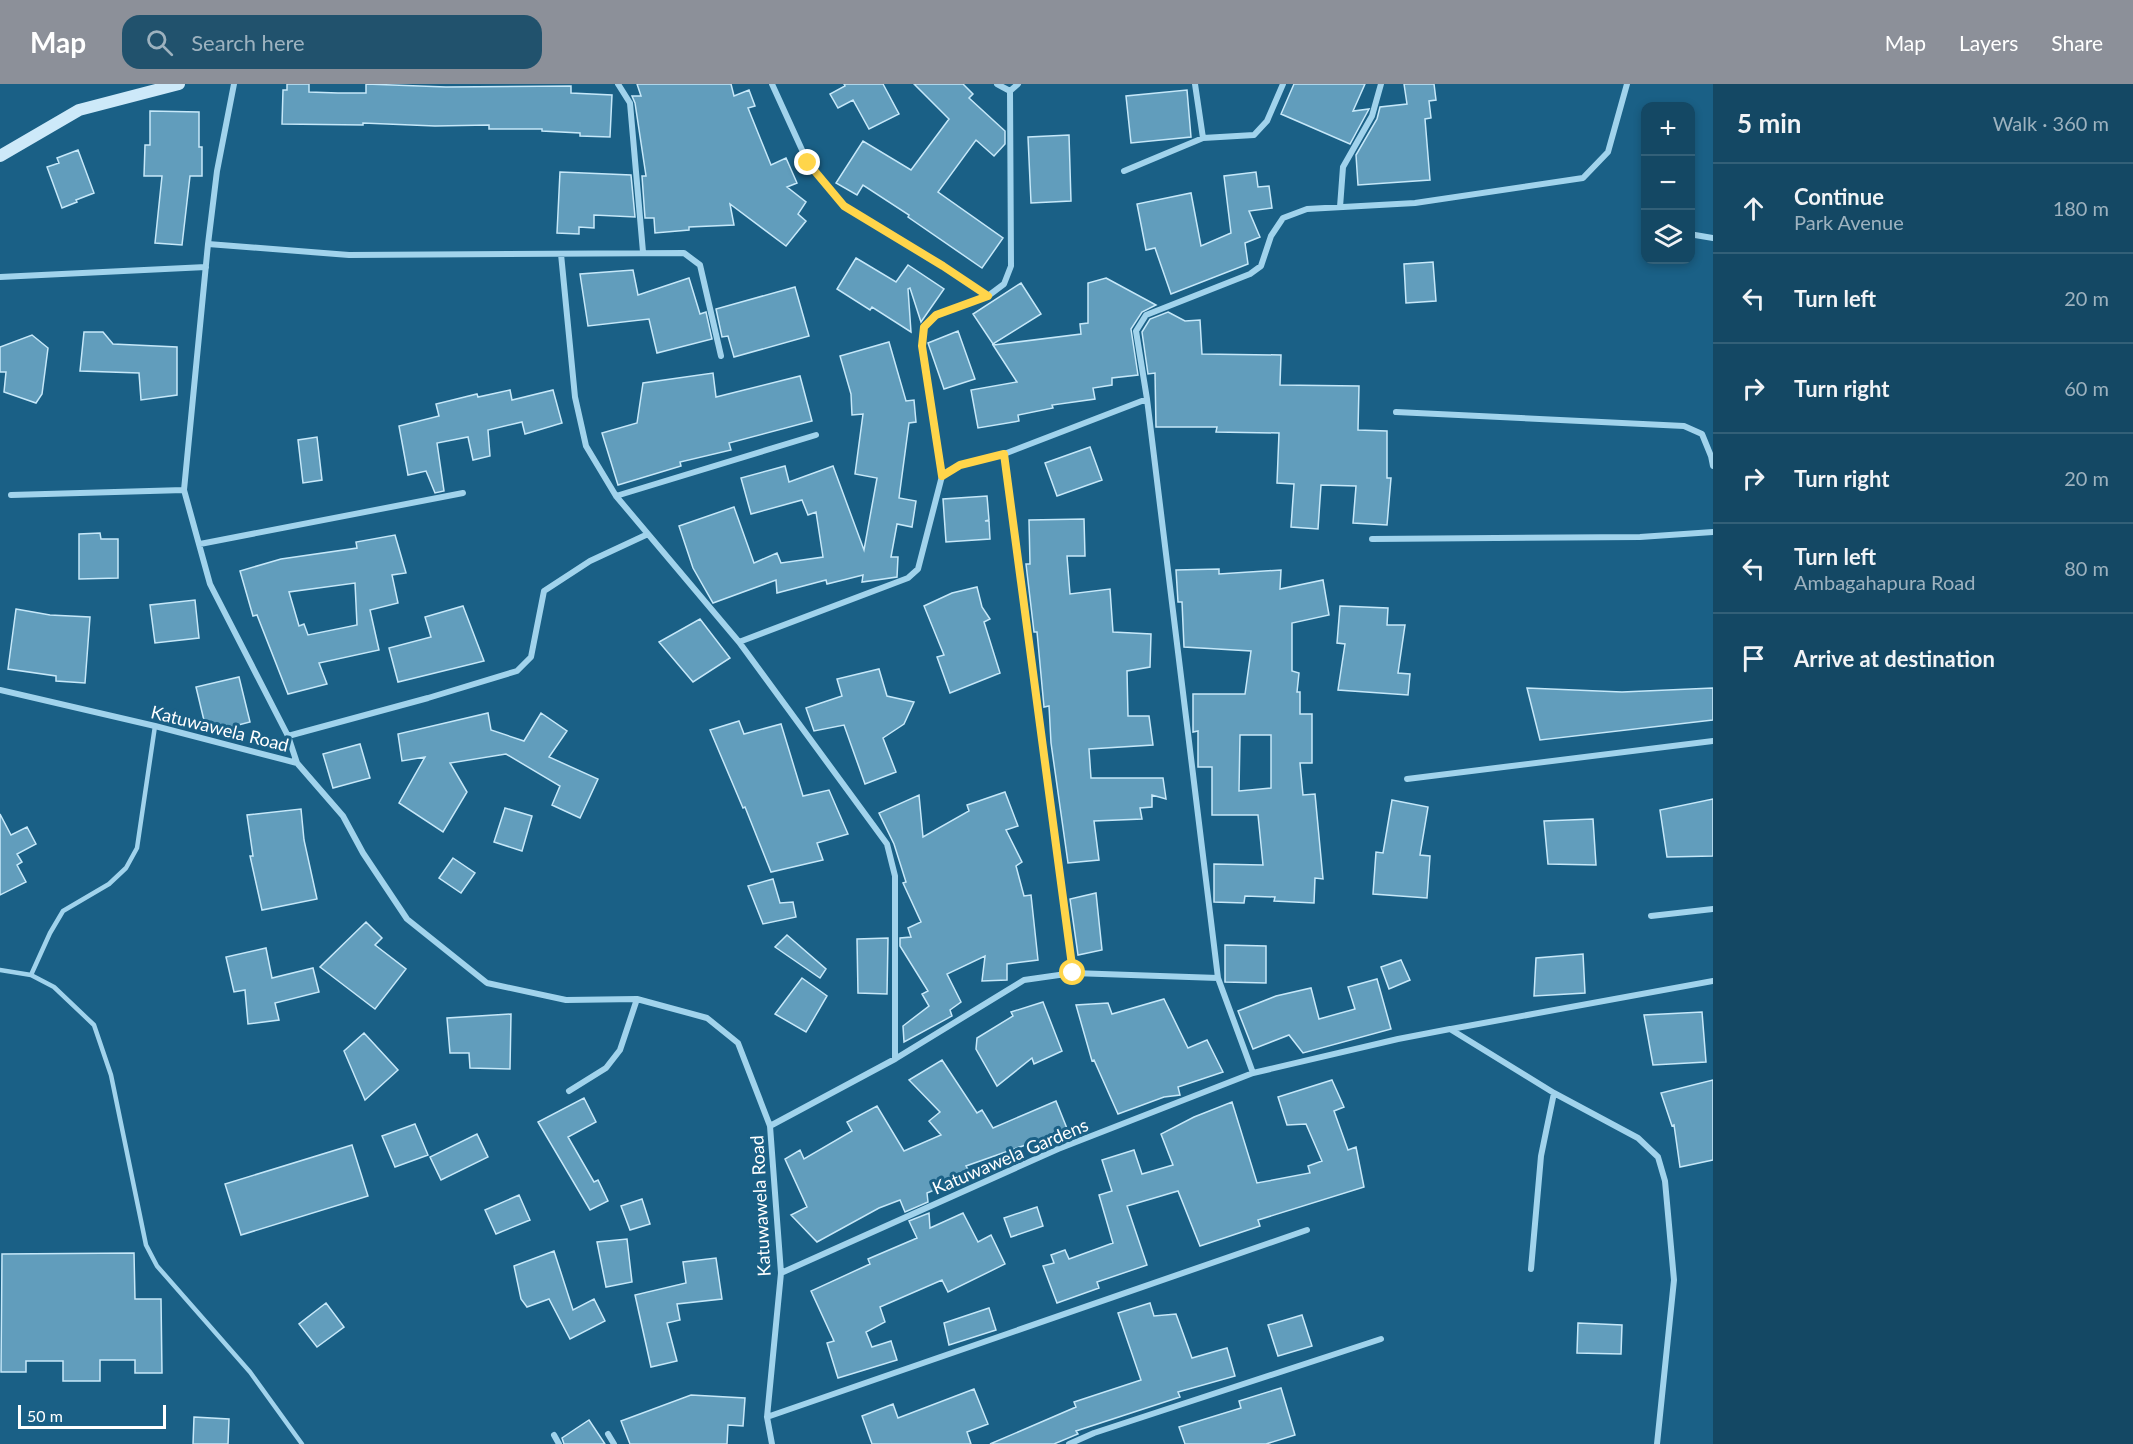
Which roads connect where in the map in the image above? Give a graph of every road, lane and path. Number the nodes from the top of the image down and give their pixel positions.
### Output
1 (179, 84) edge
2 (234, 84) edge
3 (618, 84) edge
4 (772, 84) edge
5 (997, 84) edge
6 (1018, 84) edge
7 (1195, 84) edge
8 (1283, 84) edge
9 (1381, 84) edge
10 (1627, 84) edge
11 (1010, 91) junction
12 (1203, 138) junction
13 (0, 156) edge
14 (1124, 171) dead end
15 (1340, 207) junction
16 (1695, 235) dead end
17 (1713, 238) edge
18 (208, 244) junction
19 (643, 252) junction
20 (561, 254) junction
21 (206, 267) junction
22 (0, 277) edge
23 (988, 296) junction
24 (721, 356) dead end
25 (1147, 399) junction
26 (1396, 412) dead end
27 (816, 435) dead end
28 (1004, 454) junction
29 (1713, 466) edge
30 (942, 476) junction
31 (184, 490) junction
32 (463, 493) dead end
33 (11, 495) dead end
34 (616, 496) junction
35 (1713, 532) edge
36 (648, 534) junction
37 (1372, 539) dead end
38 (200, 544) junction
39 (739, 642) junction
40 (0, 690) edge
41 (155, 726) junction
42 (288, 736) junction
43 (1713, 741) edge
44 (297, 763) junction
45 (1407, 779) dead end
46 (1713, 909) edge
47 (1651, 916) dead end
48 (0, 970) edge
49 (1073, 973) junction
50 (30, 975) junction
51 (1218, 978) junction
52 (1713, 981) edge
53 (637, 999) junction
54 (1450, 1029) junction
55 (895, 1059) junction
56 (1253, 1073) junction
57 (569, 1091) dead end
58 (1554, 1094) junction
59 (770, 1126) junction
60 (1307, 1230) dead end
61 (1531, 1269) dead end
62 (781, 1273) junction
63 (1381, 1339) dead end
64 (767, 1417) junction
65 (608, 1434) dead end
66 (554, 1435) dead end
67 (302, 1444) edge
68 (559, 1444) edge
69 (614, 1444) edge
70 (772, 1444) edge
71 (1069, 1444) edge
72 (1658, 1444) edge

1 - 13 street
2 - 18 street
3 - 19 street
4 - 23 street
5 - 11 street
6 - 11 street
7 - 12 street
8 - 12 street
9 - 15 street
10 - 15 street
11 - 23 street
12 - 14 street
15 - 25 street
16 - 17 street
18 - 20 street
18 - 21 street
19 - 20 street
19 - 24 street
20 - 34 street
21 - 22 street
21 - 31 street
23 - 30 street
25 - 28 street
25 - 51 street
26 - 29 street
27 - 34 street
28 - 30 street
28 - 49 street
30 - 39 street
31 - 33 street
31 - 38 street
32 - 38 street
34 - 36 street
35 - 37 street
36 - 39 street
36 - 42 street
38 - 42 street
39 - 55 street
40 - 41 street, Katuwawela Road
41 - 44 street, Katuwawela Road
41 - 50 lane
42 - 44 street
43 - 45 street
44 - 53 street, Katuwawela Road
46 - 47 street
48 - 50 lane
49 - 51 street
49 - 55 street
50 - 67 lane
51 - 56 street
52 - 54 street, Katuwawela Gardens
53 - 57 street
53 - 59 street, Katuwawela Road
54 - 56 street, Katuwawela Gardens
54 - 58 street
55 - 59 street
56 - 62 street, Katuwawela Gardens
58 - 61 street
58 - 72 street
59 - 62 street, Katuwawela Road
60 - 64 street
62 - 64 street, Katuwawela Road
63 - 71 street
64 - 70 street, Katuwawela Road
65 - 69 street
66 - 68 street

